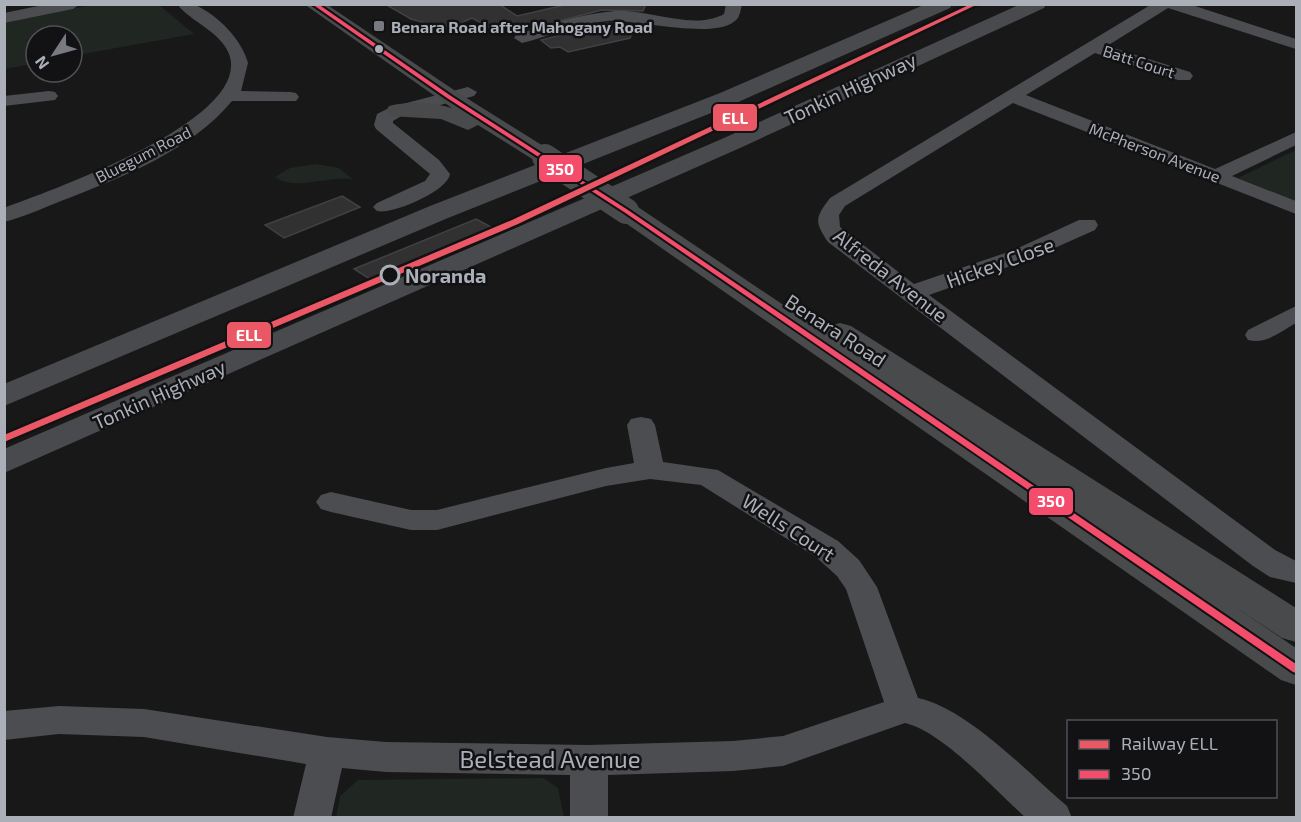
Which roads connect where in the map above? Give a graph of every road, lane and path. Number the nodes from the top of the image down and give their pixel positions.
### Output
1 (74, 4) edge
2 (184, 4) edge
3 (313, 4) edge
4 (333, 4) edge
5 (734, 4) edge
6 (943, 4) edge
7 (1037, 4) edge
8 (1164, 4) edge
9 (1172, 4) edge
10 (4, 18) edge
11 (343, 26) junction
12 (522, 38) dead end
13 (1296, 44) edge
14 (1094, 47) junction
15 (1184, 76) dead end
16 (458, 94) junction
17 (50, 96) dead end
18 (229, 96) junction
19 (290, 97) dead end
20 (1014, 97) junction
21 (4, 101) edge
22 (397, 111) junction
23 (512, 136) junction
24 (1296, 138) edge
25 (552, 154) junction
26 (1216, 176) junction
27 (384, 207) dead end
28 (1296, 208) edge
29 (4, 216) edge
30 (1087, 225) dead end
31 (910, 293) junction
32 (1296, 313) edge
33 (1257, 335) dead end
34 (4, 396) edge
35 (641, 425) dead end
36 (4, 462) edge
37 (650, 470) junction
38 (331, 502) dead end
39 (1159, 557) junction
40 (1288, 571) edge
41 (1296, 627) edge
42 (1296, 669) edge
43 (904, 709) junction
44 (4, 726) edge
45 (327, 752) junction
46 (589, 760) junction
47 (312, 818) edge
48 (589, 818) edge
49 (1053, 818) edge

1 - 10 street
2 - 18 street, Bluegum Road
3 - 11 main road, Benara Road
4 - 11 main road
4 - 16 main road, Benara Road
5 - 12 street
6 - 34 highway, Tonkin Highway
7 - 36 highway, Tonkin Highway
8 - 14 street, Alfreda Avenue
9 - 13 street
11 - 16 main road, Benara Road
14 - 15 street, Batt Court
14 - 20 street, Alfreda Avenue
16 - 22 street
16 - 23 main road, Benara Road
16 - 25 main road, Benara Road
17 - 21 street
18 - 19 street
18 - 29 street, Bluegum Road
20 - 26 street, McPherson Avenue
20 - 31 street, Alfreda Avenue
22 - 23 main road
22 - 27 street
23 - 25 main road, Benara Road
24 - 26 street
25 - 39 main road, Benara Road, bridge
26 - 28 street, McPherson Avenue
30 - 31 street, Hickey Close
31 - 40 street, Alfreda Avenue
32 - 33 street
35 - 37 street
37 - 38 street, Wells Court
37 - 43 street, Wells Court
39 - 41 main road, Benara Road
39 - 42 main road, Benara Road
43 - 46 street, Belstead Avenue
43 - 49 street
44 - 45 street, Belstead Avenue
45 - 46 street, Belstead Avenue
45 - 47 street
46 - 48 street

